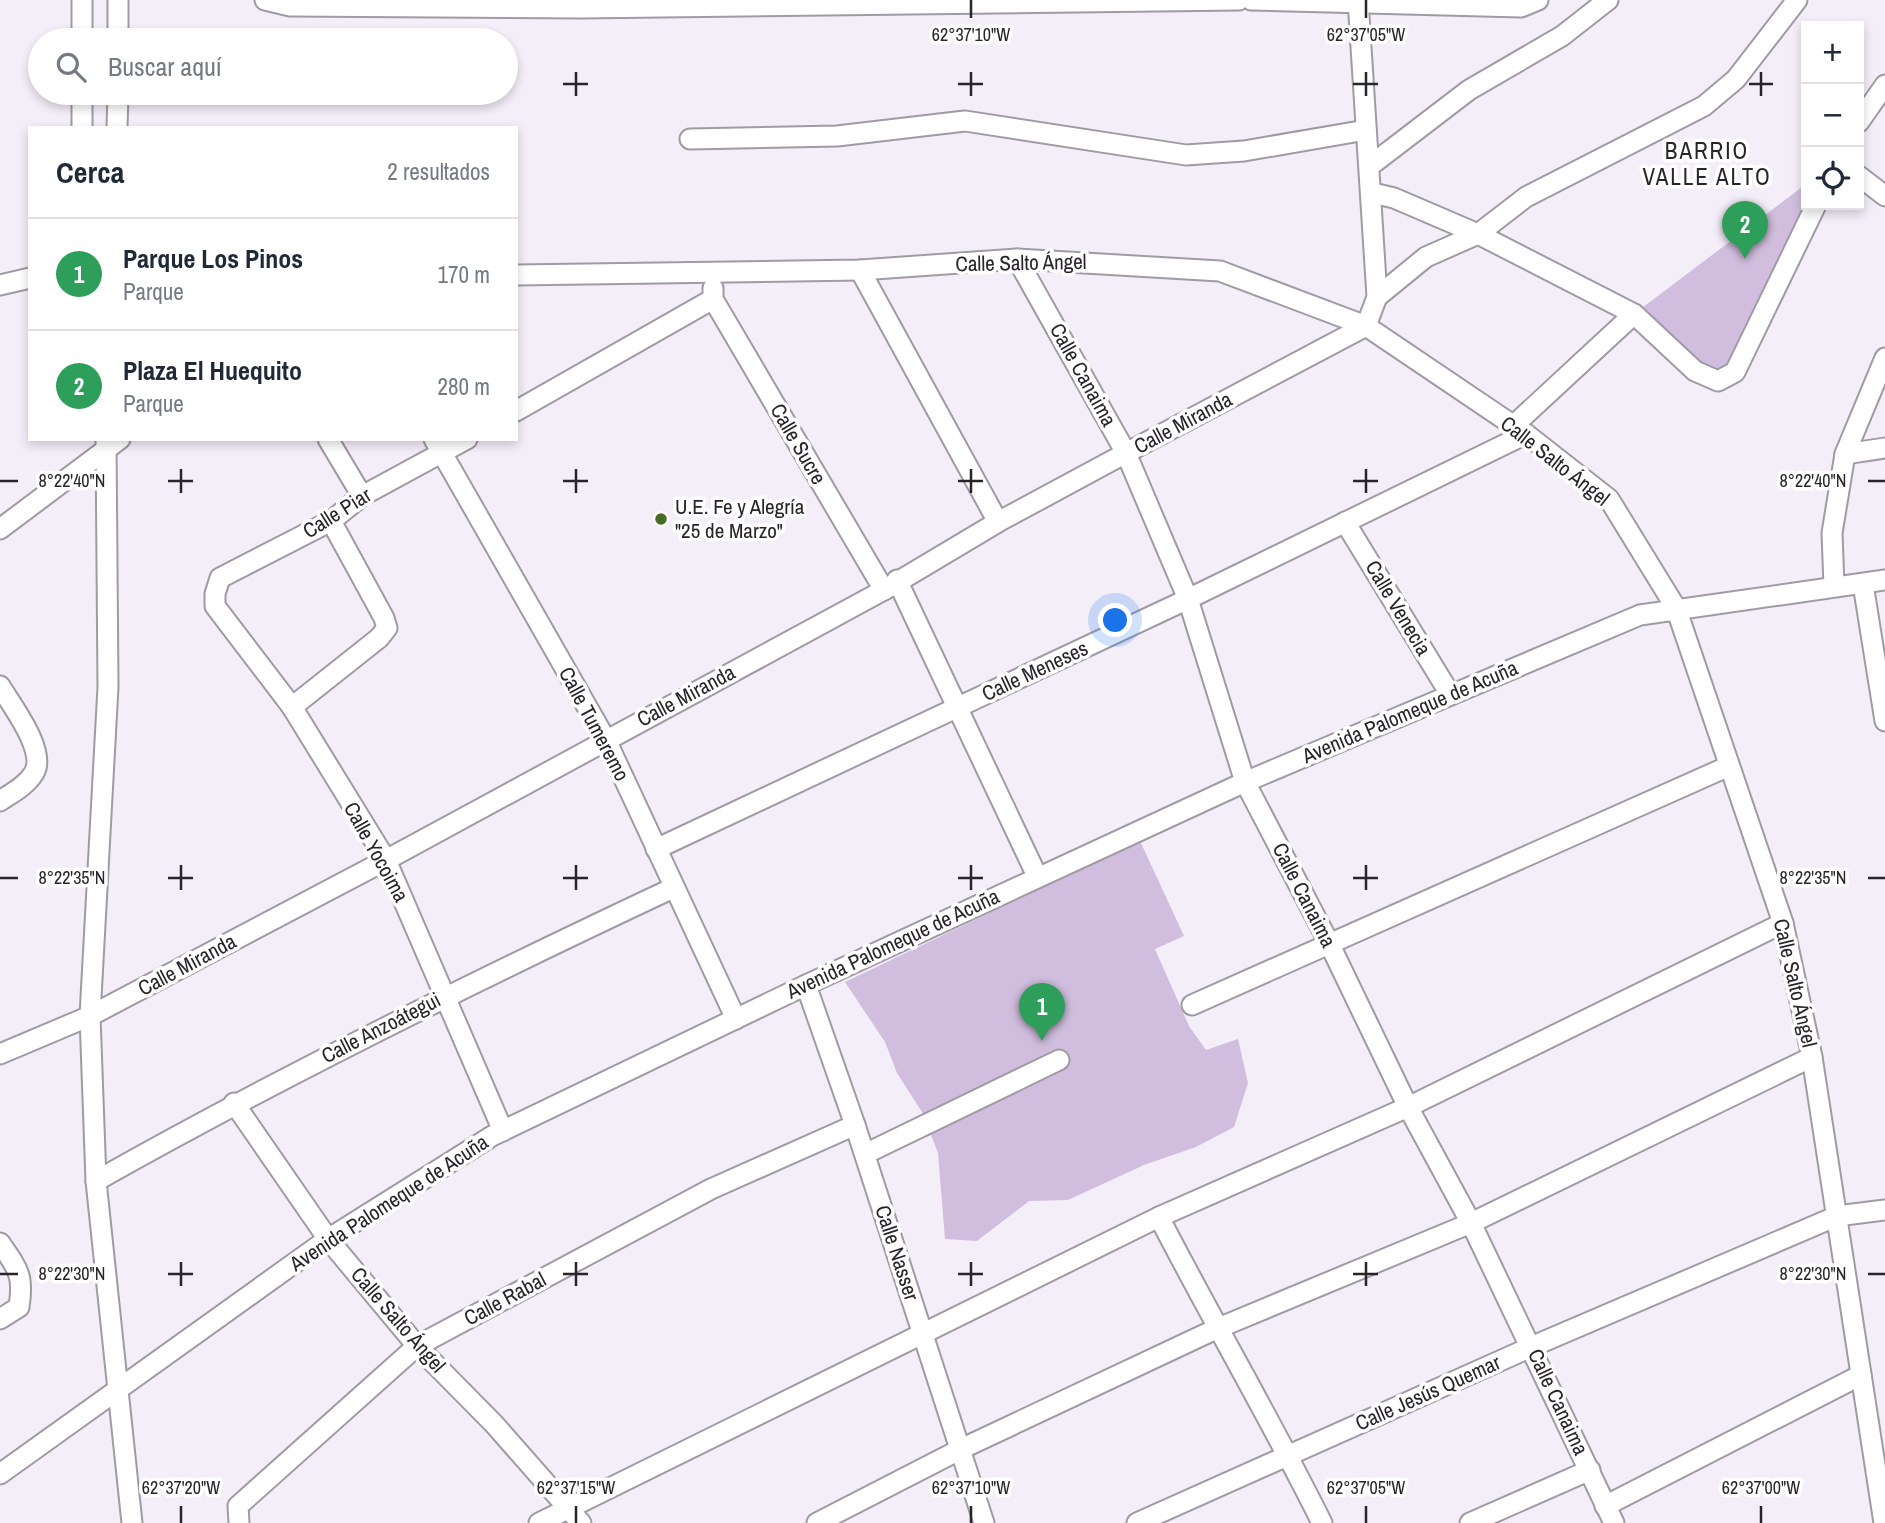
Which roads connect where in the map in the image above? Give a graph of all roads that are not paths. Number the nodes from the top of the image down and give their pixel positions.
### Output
1 (82, 0) edge
2 (118, 0) edge
3 (265, 0) edge
4 (1240, 0) edge
5 (1251, 0) edge
6 (1538, 0) edge
7 (1607, 0) edge
8 (1797, 0) edge
9 (1127, 1) edge
10 (1358, 2) edge
11 (82, 28) edge
12 (118, 28) edge
13 (1885, 85) edge
14 (82, 105) edge
15 (118, 105) edge
16 (1864, 115) edge
17 (82, 126) edge
18 (117, 126) edge
19 (1366, 130) junction
20 (690, 139) dead end
21 (1371, 165) junction
22 (1864, 180) edge
23 (1373, 193) junction
24 (1885, 196) edge
25 (1814, 210) edge
26 (1478, 234) junction
27 (1017, 259) junction
28 (860, 270) junction
29 (713, 274) junction
30 (518, 275) edge
31 (28, 278) edge
32 (0, 285) edge
33 (1377, 297) junction
34 (713, 299) junction
35 (1634, 314) junction
36 (1366, 326) junction
37 (1885, 358) edge
38 (518, 410) edge
39 (1519, 430) junction
40 (329, 441) edge
41 (459, 441) edge
42 (111, 443) edge
43 (438, 446) edge
44 (1885, 448) edge
45 (1126, 453) junction
46 (1845, 454) junction
47 (362, 496) junction
48 (331, 521) junction
49 (998, 522) junction
50 (1345, 523) junction
51 (0, 529) edge
52 (1885, 580) edge
53 (1863, 584) junction
54 (890, 585) junction
55 (1834, 586) junction
56 (215, 594) joint
57 (1188, 599) junction
58 (1676, 608) junction
59 (0, 686) edge
60 (1450, 694) junction
61 (292, 707) junction
62 (958, 707) junction
63 (1885, 721) edge
64 (606, 740) junction
65 (1729, 766) junction
66 (1245, 782) junction
67 (0, 801) edge
68 (656, 849) junction
69 (386, 860) junction
70 (1037, 876) junction
71 (673, 888) junction
72 (1783, 923) junction
73 (1329, 943) junction
74 (806, 985) junction
75 (447, 995) junction
76 (1192, 1005) dead end
77 (90, 1016) junction
78 (736, 1019) junction
79 (0, 1054) edge
80 (1812, 1057) junction
81 (1059, 1060) dead end
82 (234, 1103) junction
83 (1408, 1107) junction
84 (855, 1125) junction
85 (503, 1130) junction
86 (865, 1154) junction
87 (96, 1181) junction
88 (1885, 1210) edge
89 (1837, 1216) junction
90 (1159, 1217) junction
91 (1471, 1223) junction
92 (328, 1239) junction
93 (0, 1243) edge
94 (0, 1319) edge
95 (1216, 1329) junction
96 (924, 1333) junction
97 (417, 1346) junction
98 (1531, 1347) junction
99 (1861, 1375) junction
100 (116, 1392) junction
101 (961, 1449) junction
102 (1289, 1456) junction
103 (1590, 1470) junction
104 (0, 1474) edge
105 (567, 1508) junction
106 (1609, 1515) edge
107 (238, 1519) edge
108 (132, 1523) edge
109 (539, 1523) edge
110 (581, 1523) edge
111 (817, 1523) edge
112 (984, 1523) edge
113 (1136, 1523) edge
114 (1322, 1523) edge
115 (1470, 1523) edge
116 (1884, 1523) edge

1 - 11 street
2 - 12 street
3 - 9 street
4 - 9 street
5 - 10 street
6 - 10 street
7 - 21 street
8 - 26 street
10 - 19 street
13 - 16 street
14 - 17 street
15 - 18 street
19 - 20 street
19 - 21 street
21 - 23 street
22 - 24 street
23 - 26 street
23 - 33 street
25 - 35 street
26 - 33 street
26 - 35 street
27 - 28 street, Calle Salto Ángel
27 - 36 street, Calle Salto Ángel
27 - 45 street, Calle Canaima
28 - 29 street, Calle Salto Ángel
28 - 49 street
29 - 30 street, Calle Salto Ángel
29 - 34 street
31 - 32 street
33 - 36 street
34 - 38 street
34 - 54 street, Calle Sucre
35 - 39 street, Calle Meneses
36 - 39 street, Calle Salto Ángel
36 - 45 street, Calle Miranda
37 - 46 street
39 - 50 street, Calle Meneses
39 - 58 street, Calle Salto Ángel
40 - 47 street
41 - 43 street, Calle Piar
42 - 51 street
42 - 77 street
43 - 47 street, Calle Piar
43 - 64 street, Calle Tumeremo
44 - 46 street
45 - 49 street, Calle Miranda
45 - 57 street, Calle Canaima
46 - 55 street
47 - 48 street, Calle Piar
48 - 56 street, Calle Piar
48 - 61 street
49 - 54 street, Calle Miranda
50 - 57 street, Calle Meneses
50 - 60 street, Calle Venecia
52 - 53 street, Avenida Palomeque de Acuña
53 - 55 street, Avenida Palomeque de Acuña
53 - 63 street
54 - 62 street, Calle Sucre
54 - 64 street, Calle Miranda
55 - 58 street, Avenida Palomeque de Acuña
56 - 61 street, Calle Yocoima
57 - 62 street, Calle Meneses
57 - 66 street, Calle Canaima
58 - 60 street, Avenida Palomeque de Acuña
58 - 65 street, Calle Salto Ángel
59 - 67 street
60 - 66 street, Avenida Palomeque de Acuña
61 - 69 street, Calle Yocoima
62 - 68 street, Calle Meneses
62 - 70 street, Calle Sucre
64 - 68 street, Calle Tumeremo
64 - 69 street, Calle Miranda
65 - 72 street, Calle Salto Ángel
65 - 73 street
66 - 70 street, Avenida Palomeque de Acuña
66 - 73 street, Calle Canaima
68 - 71 street, Calle Tumeremo
69 - 75 street, Calle Yocoima
69 - 77 street, Calle Miranda
70 - 74 street, Avenida Palomeque de Acuña
71 - 75 street, Calle Anzoátegui
71 - 78 street, Calle Tumeremo
72 - 80 street, Calle Salto Ángel
72 - 83 street
73 - 76 street
73 - 83 street, Calle Canaima
74 - 78 street, Avenida Palomeque de Acuña
74 - 84 street, Calle Nasser
75 - 82 street, Calle Anzoátegui
75 - 85 street, Calle Yocoima
77 - 79 street, Calle Miranda
77 - 87 street
78 - 85 street, Avenida Palomeque de Acuña
80 - 89 street, Calle Salto Ángel
80 - 91 street
81 - 86 street
82 - 87 street, Calle Anzoátegui
82 - 92 street, Calle Salto Ángel
83 - 90 street
83 - 91 street, Calle Canaima
84 - 86 street, Calle Nasser
84 - 97 street, Calle Rabal
85 - 92 street, Avenida Palomeque de Acuña
86 - 96 street, Calle Nasser
87 - 100 street
88 - 89 street, Calle Jesús Quemar
89 - 98 street, Calle Jesús Quemar
89 - 99 street, Calle Salto Ángel
90 - 95 street
90 - 96 street
91 - 95 street
91 - 98 street, Calle Canaima
92 - 97 street, Calle Salto Ángel
92 - 100 street, Avenida Palomeque de Acuña
93 - 94 street
95 - 101 street
95 - 102 street
96 - 101 street, Calle Nasser
96 - 105 street
97 - 105 street, Calle Salto Ángel
97 - 107 street, Calle Rabal
98 - 102 street, Calle Jesús Quemar
98 - 103 street, Calle Canaima
99 - 106 street
99 - 116 street, Calle Salto Ángel
100 - 104 street, Avenida Palomeque de Acuña
100 - 108 street
101 - 111 street
101 - 112 street, Calle Nasser
102 - 113 street, Calle Jesús Quemar
102 - 114 street
103 - 106 street, Calle Canaima
103 - 115 street
105 - 109 street
105 - 110 street, Calle Salto Ángel

